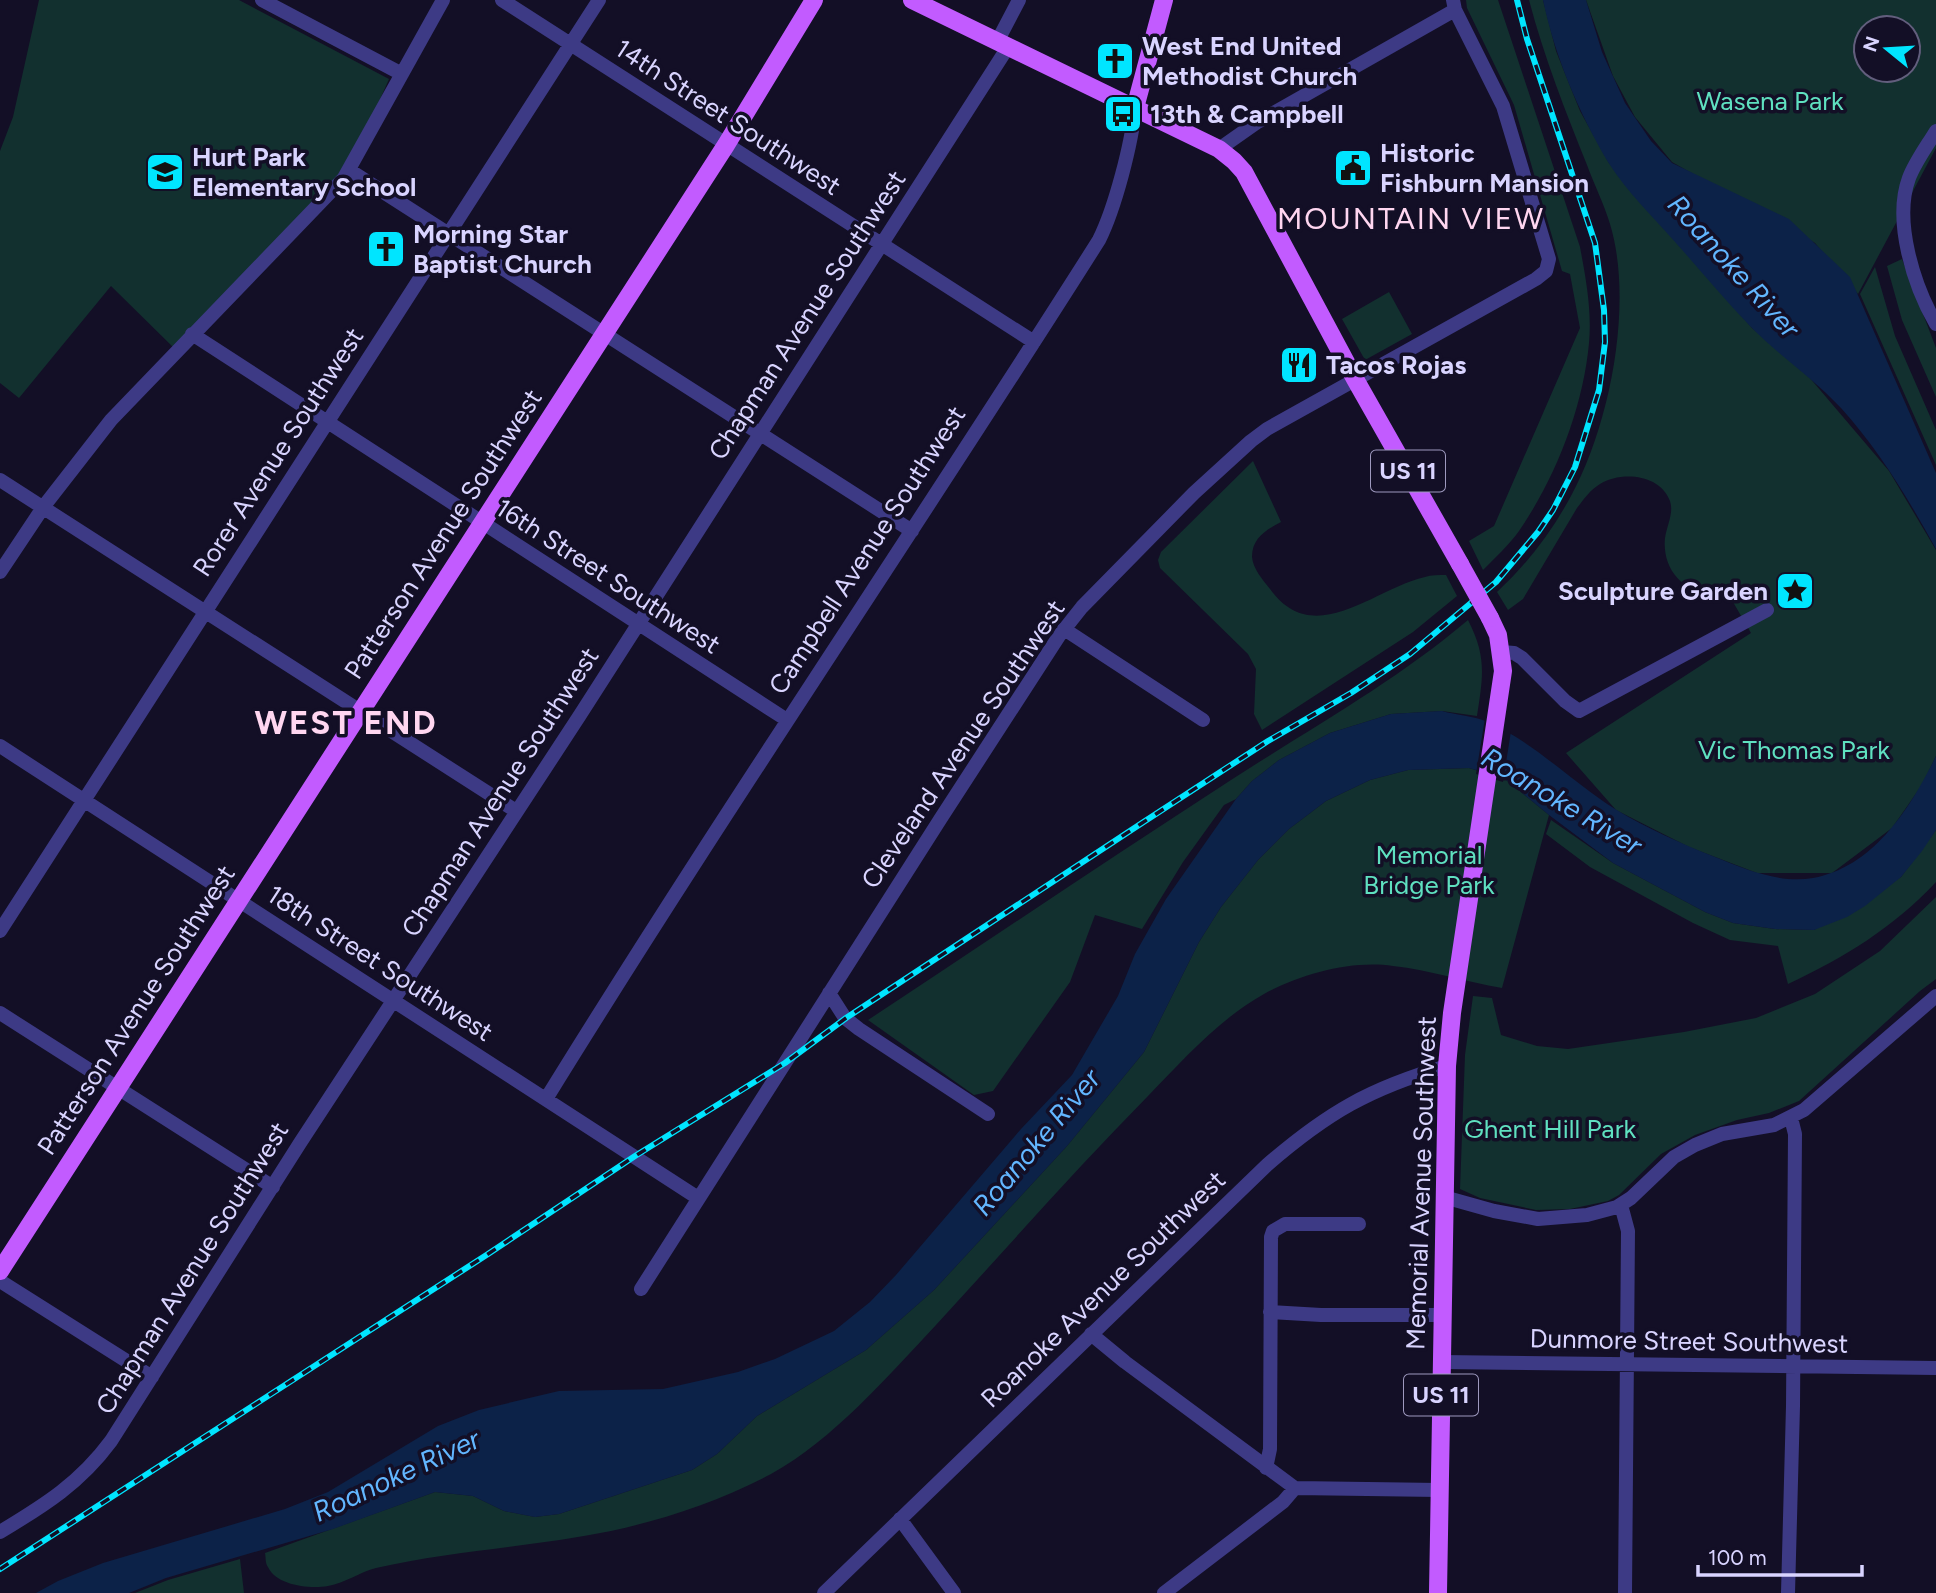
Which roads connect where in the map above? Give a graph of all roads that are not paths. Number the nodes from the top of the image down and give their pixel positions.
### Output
1 (262, 0) edge
2 (443, 0) edge
3 (502, 0) edge
4 (599, 0) edge
5 (814, 0) edge
6 (827, 0) edge
7 (912, 0) edge
8 (1019, 0) edge
9 (1164, 0) edge
10 (1454, 5) edge
11 (793, 38) junction
12 (571, 44) junction
13 (1003, 45) junction
14 (402, 74) junction
15 (1135, 108) junction
16 (1936, 131) edge
17 (726, 145) junction
18 (1219, 149) junction
19 (349, 170) junction
20 (449, 234) junction
21 (882, 246) junction
22 (1936, 324) edge
23 (604, 333) junction
24 (192, 334) junction
25 (1034, 342) junction
26 (1355, 379) junction
27 (327, 422) junction
28 (760, 434) junction
29 (0, 480) edge
30 (44, 506) junction
31 (482, 523) junction
32 (912, 531) junction
33 (0, 572) edge
34 (1767, 610) dead end
35 (205, 611) junction
36 (638, 623) junction
37 (1064, 629) junction
38 (1502, 652) junction
39 (360, 711) junction
40 (787, 720) junction
41 (1203, 720) dead end
42 (0, 746) edge
43 (84, 800) junction
44 (516, 811) junction
45 (239, 900) junction
46 (0, 931) edge
47 (829, 993) junction
48 (1936, 996) edge
49 (393, 1001) junction
50 (0, 1013) edge
51 (1447, 1066) junction
52 (117, 1088) junction
53 (546, 1099) junction
54 (988, 1114) dead end
55 (1791, 1118) junction
56 (273, 1187) junction
57 (1444, 1197) junction
58 (698, 1198) junction
59 (1621, 1205) junction
60 (1359, 1224) dead end
61 (0, 1271) edge
62 (0, 1280) edge
63 (641, 1289) dead end
64 (1270, 1312) junction
65 (1441, 1315) junction
66 (1091, 1334) junction
67 (1441, 1362) junction
68 (1627, 1364) junction
69 (1793, 1367) junction
70 (1936, 1368) edge
71 (152, 1377) junction
72 (1266, 1468) junction
73 (1295, 1488) junction
74 (1439, 1490) junction
75 (900, 1519) junction
76 (0, 1532) edge
77 (824, 1593) edge
78 (954, 1593) edge
79 (1164, 1593) edge
80 (1438, 1593) edge
81 (1625, 1593) edge
82 (1788, 1593) edge

1 - 14 street
2 - 14 street
3 - 12 street, 14th Street Southwest
4 - 12 street, Rorer Avenue Southwest
5 - 11 main road, Patterson Avenue Southwest
6 - 11 main road
7 - 13 main road
8 - 13 street, Chapman Avenue Southwest
9 - 15 main road, Campbell Avenue Southwest
10 - 18 street
10 - 26 street, Cleveland Avenue Southwest
11 - 17 main road, Patterson Avenue Southwest
12 - 17 street, 14th Street Southwest
12 - 20 street, Rorer Avenue Southwest
13 - 15 main road
13 - 21 street, Chapman Avenue Southwest
14 - 19 street
15 - 18 main road, US 11
15 - 25 street, Campbell Avenue Southwest
16 - 22 street
17 - 21 street, 14th Street Southwest
17 - 23 main road, Patterson Avenue Southwest
18 - 26 main road, US 11
19 - 20 street
19 - 24 street
20 - 23 street
20 - 27 street, Rorer Avenue Southwest
21 - 25 street, 14th Street Southwest
21 - 28 street, Chapman Avenue Southwest
23 - 28 street
23 - 31 main road, Patterson Avenue Southwest
24 - 27 street, 16th Street Southwest
24 - 30 street
25 - 32 street, Campbell Avenue Southwest
26 - 37 street, Cleveland Avenue Southwest
26 - 38 main road, US 11, bridge
27 - 31 street, 16th Street Southwest
27 - 35 street, Rorer Avenue Southwest
28 - 32 street
28 - 36 street, Chapman Avenue Southwest
29 - 30 street
30 - 33 street
30 - 35 street
31 - 36 street, 16th Street Southwest
31 - 39 main road, Patterson Avenue Southwest
32 - 40 street, Campbell Avenue Southwest
34 - 38 street
35 - 39 street
35 - 43 street, Rorer Avenue Southwest
36 - 40 street, 16th Street Southwest
36 - 44 street, Chapman Avenue Southwest
37 - 41 street
37 - 47 street, Cleveland Avenue Southwest
38 - 51 main road, Memorial Avenue Southwest / US 11
39 - 44 street
39 - 45 main road, Patterson Avenue Southwest
40 - 53 street, Campbell Avenue Southwest
42 - 43 street, 18th Street Southwest
43 - 45 street, 18th Street Southwest
43 - 46 street, Rorer Avenue Southwest
44 - 49 street, Chapman Avenue Southwest
45 - 49 street, 18th Street Southwest
45 - 52 main road, Patterson Avenue Southwest
47 - 54 street
47 - 58 street, Cleveland Avenue Southwest
48 - 55 street
49 - 53 street, 18th Street Southwest
49 - 56 street, Chapman Avenue Southwest
50 - 52 street
51 - 57 main road, Memorial Avenue Southwest / US 11
51 - 66 street, Roanoke Avenue Southwest
52 - 56 street
52 - 61 main road, Patterson Avenue Southwest
53 - 58 street, 18th Street Southwest
55 - 59 street
55 - 69 street
56 - 71 street, Chapman Avenue Southwest
57 - 59 street
57 - 65 main road, Memorial Avenue Southwest / US 11
58 - 63 street, Cleveland Avenue Southwest
59 - 68 street
60 - 64 street
62 - 71 street
64 - 65 street
64 - 72 street
65 - 67 main road, Memorial Avenue Southwest / US 11
66 - 72 street
66 - 75 street, Roanoke Avenue Southwest
67 - 68 street, Dunmore Street Southwest
67 - 74 main road, Memorial Avenue Southwest / US 11
68 - 69 street, Dunmore Street Southwest
68 - 81 street
69 - 70 street, Dunmore Street Southwest
69 - 82 street
71 - 76 street, Chapman Avenue Southwest
72 - 73 street
73 - 74 street
73 - 79 street
74 - 80 main road, Memorial Avenue Southwest / US 11
75 - 77 street, Roanoke Avenue Southwest
75 - 78 street

